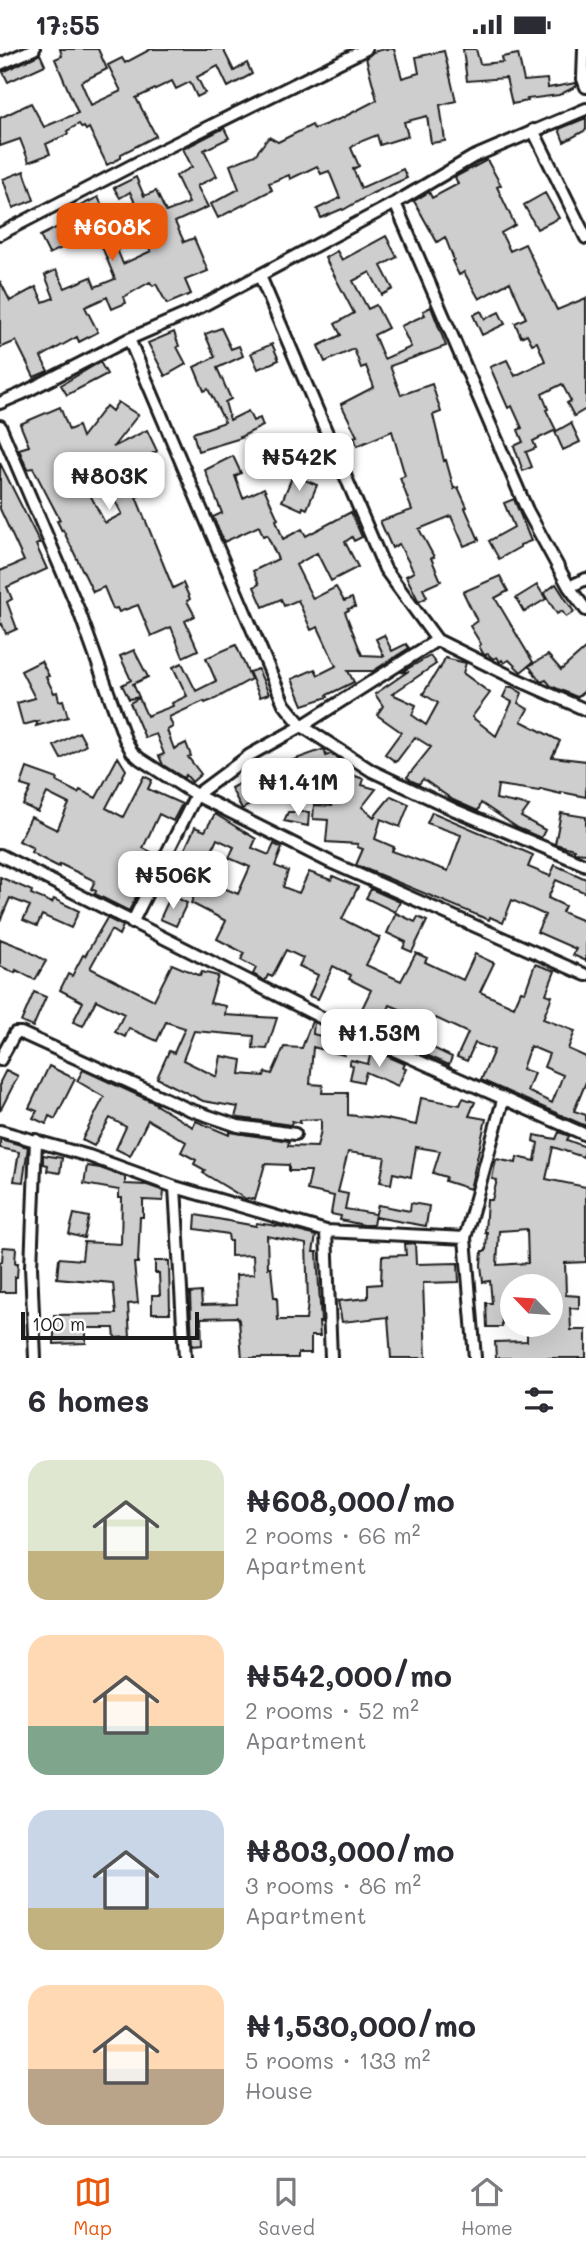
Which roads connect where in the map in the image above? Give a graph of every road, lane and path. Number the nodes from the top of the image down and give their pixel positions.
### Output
1 (34, 49) edge
2 (366, 49) edge
3 (584, 49) edge
4 (0, 64) edge
5 (586, 87) edge
6 (586, 109) edge
7 (533, 130) junction
8 (394, 203) junction
9 (0, 234) edge
10 (586, 238) edge
11 (260, 276) junction
12 (129, 339) junction
13 (0, 403) edge
14 (0, 426) edge
15 (586, 579) edge
16 (569, 587) junction
17 (586, 610) edge
18 (437, 640) junction
19 (586, 710) edge
20 (302, 726) junction
21 (196, 795) junction
22 (0, 855) edge
23 (586, 865) edge
24 (132, 923) junction
25 (586, 975) edge
26 (0, 1060) edge
27 (503, 1100) junction
28 (0, 1131) edge
29 (295, 1134) dead end
30 (586, 1135) edge
31 (36, 1140) junction
32 (175, 1187) junction
33 (326, 1231) junction
34 (465, 1238) junction
35 (35, 1358) edge
36 (185, 1358) edge
37 (331, 1358) edge
38 (475, 1358) edge

1 - 4 street
2 - 9 street
3 - 5 street
6 - 7 street
7 - 8 street
7 - 10 street
8 - 11 street
8 - 16 street
11 - 12 street
11 - 18 street
12 - 13 street
12 - 20 street
14 - 21 street
15 - 16 street
16 - 17 street
18 - 19 street
18 - 20 street
20 - 21 street
20 - 23 street
21 - 24 street
21 - 25 street
22 - 24 street
24 - 27 street
26 - 29 street
27 - 30 street
27 - 34 street
28 - 31 street
31 - 32 street
31 - 35 street
32 - 33 street
32 - 36 street
33 - 34 street
33 - 37 street
34 - 38 street

